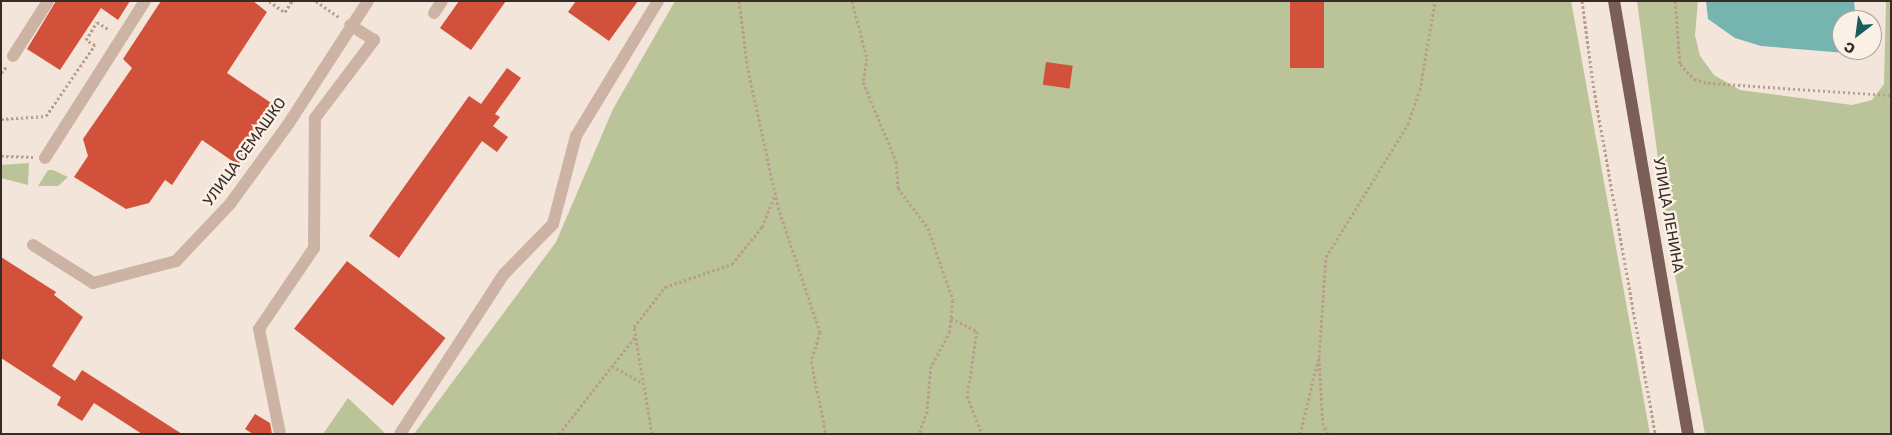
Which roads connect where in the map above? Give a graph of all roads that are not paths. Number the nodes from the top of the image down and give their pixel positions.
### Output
1 (48, 1) edge
2 (145, 1) edge
3 (368, 1) edge
4 (442, 1) edge
5 (658, 1) edge
6 (1614, 1) edge
7 (434, 13) dead end
8 (350, 25) junction
9 (13, 56) dead end
10 (45, 158) road end
11 (33, 245) dead end
12 (280, 434) edge
13 (400, 434) edge
14 (1688, 434) edge

1 - 9 street
2 - 10 street
3 - 8 street, УЛИЦА СЕМАШКО
4 - 7 street
5 - 13 street
6 - 14 main road, УЛИЦА ЛЕНИНА
8 - 11 street, УЛИЦА СЕМАШКО
8 - 12 street

